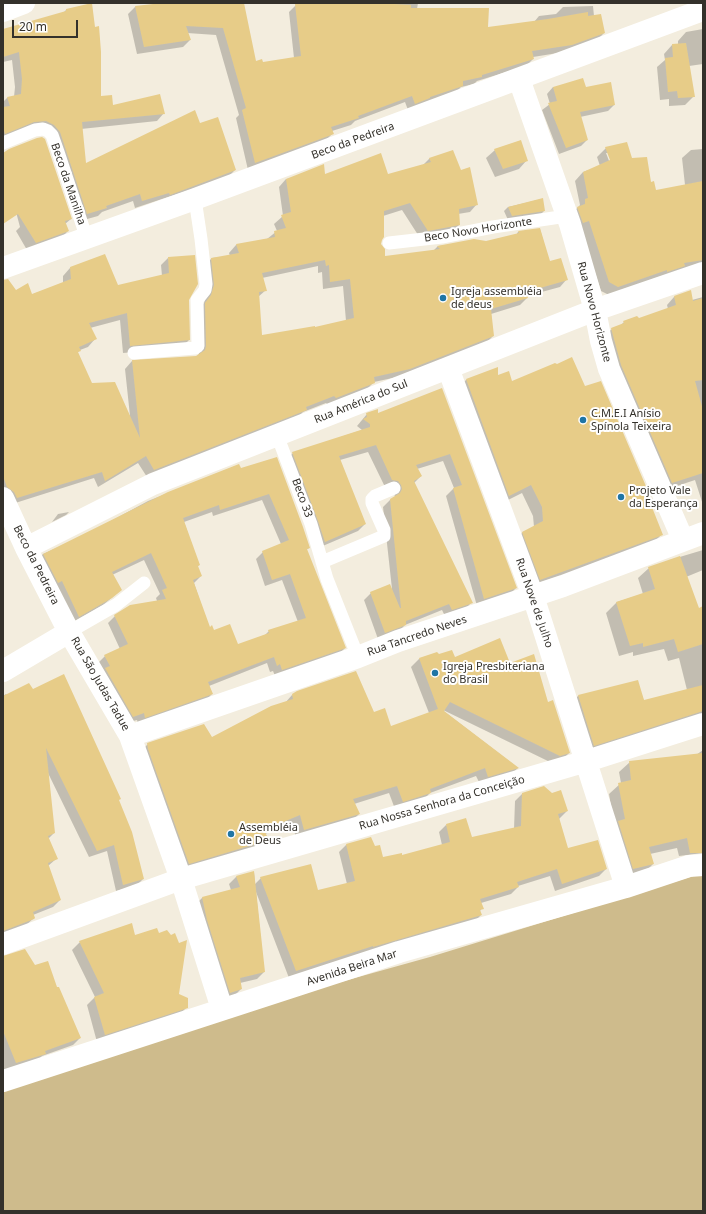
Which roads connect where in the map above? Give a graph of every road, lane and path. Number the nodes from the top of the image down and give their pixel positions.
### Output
1 (24, 3) edge
2 (703, 10) edge
3 (3, 11) edge
4 (519, 79) junction
5 (3, 143) edge
6 (195, 199) junction
7 (567, 216) junction
8 (87, 239) junction
9 (389, 243) dead end
10 (3, 268) edge
11 (703, 273) edge
12 (596, 310) junction
13 (134, 353) dead end
14 (448, 368) junction
15 (278, 435) junction
16 (394, 488) dead end
17 (3, 498) edge
18 (693, 537) edge
19 (26, 548) junction
20 (322, 562) junction
21 (144, 583) dead end
22 (533, 596) junction
23 (70, 632) junction
24 (358, 657) junction
25 (3, 670) edge
26 (703, 724) edge
27 (130, 736) junction
28 (587, 761) junction
29 (703, 865) edge
30 (181, 879) junction
31 (626, 887) junction
32 (3, 944) edge
33 (222, 1009) junction
34 (3, 1082) edge

1 - 3 street
2 - 4 street, Beco da Pedreira
4 - 6 street, Beco da Pedreira
4 - 7 street, Rua Novo Horizonte
5 - 8 lane, Beco da Manilha
6 - 8 street, Beco da Pedreira
6 - 13 lane
7 - 9 lane, Beco Novo Horizonte
7 - 12 street, Rua Novo Horizonte
8 - 10 street, Beco da Pedreira
11 - 12 street, Rua América do Sul
12 - 14 street, Rua América do Sul
12 - 18 street, Rua Novo Horizonte
14 - 15 street, Rua América do Sul
14 - 22 street, Rua Nove de Julho
15 - 19 street, Rua América do Sul
15 - 20 lane, Beco 33
16 - 20 lane
17 - 19 street, Beco da Pedreira
18 - 22 street, Rua Tancredo Neves
19 - 23 street, Beco da Pedreira
20 - 24 lane, Beco 33
21 - 23 lane
22 - 24 street, Rua Tancredo Neves
22 - 28 street, Rua Nove de Julho
23 - 25 street
23 - 27 street, Rua São Judas Tadue
24 - 27 street, Rua Tancredo Neves
26 - 28 street, Rua Nossa Senhora da Conceição
27 - 30 street, Rua São Judas Tadue
28 - 30 street, Rua Nossa Senhora da Conceição
28 - 31 street, Rua Nove de Julho
29 - 31 street, Avenida Beira Mar
30 - 32 street, Rua Nossa Senhora da Conceição
30 - 33 street, Rua São Judas Tadue
31 - 33 street, Avenida Beira Mar
33 - 34 street, Avenida Beira Mar

